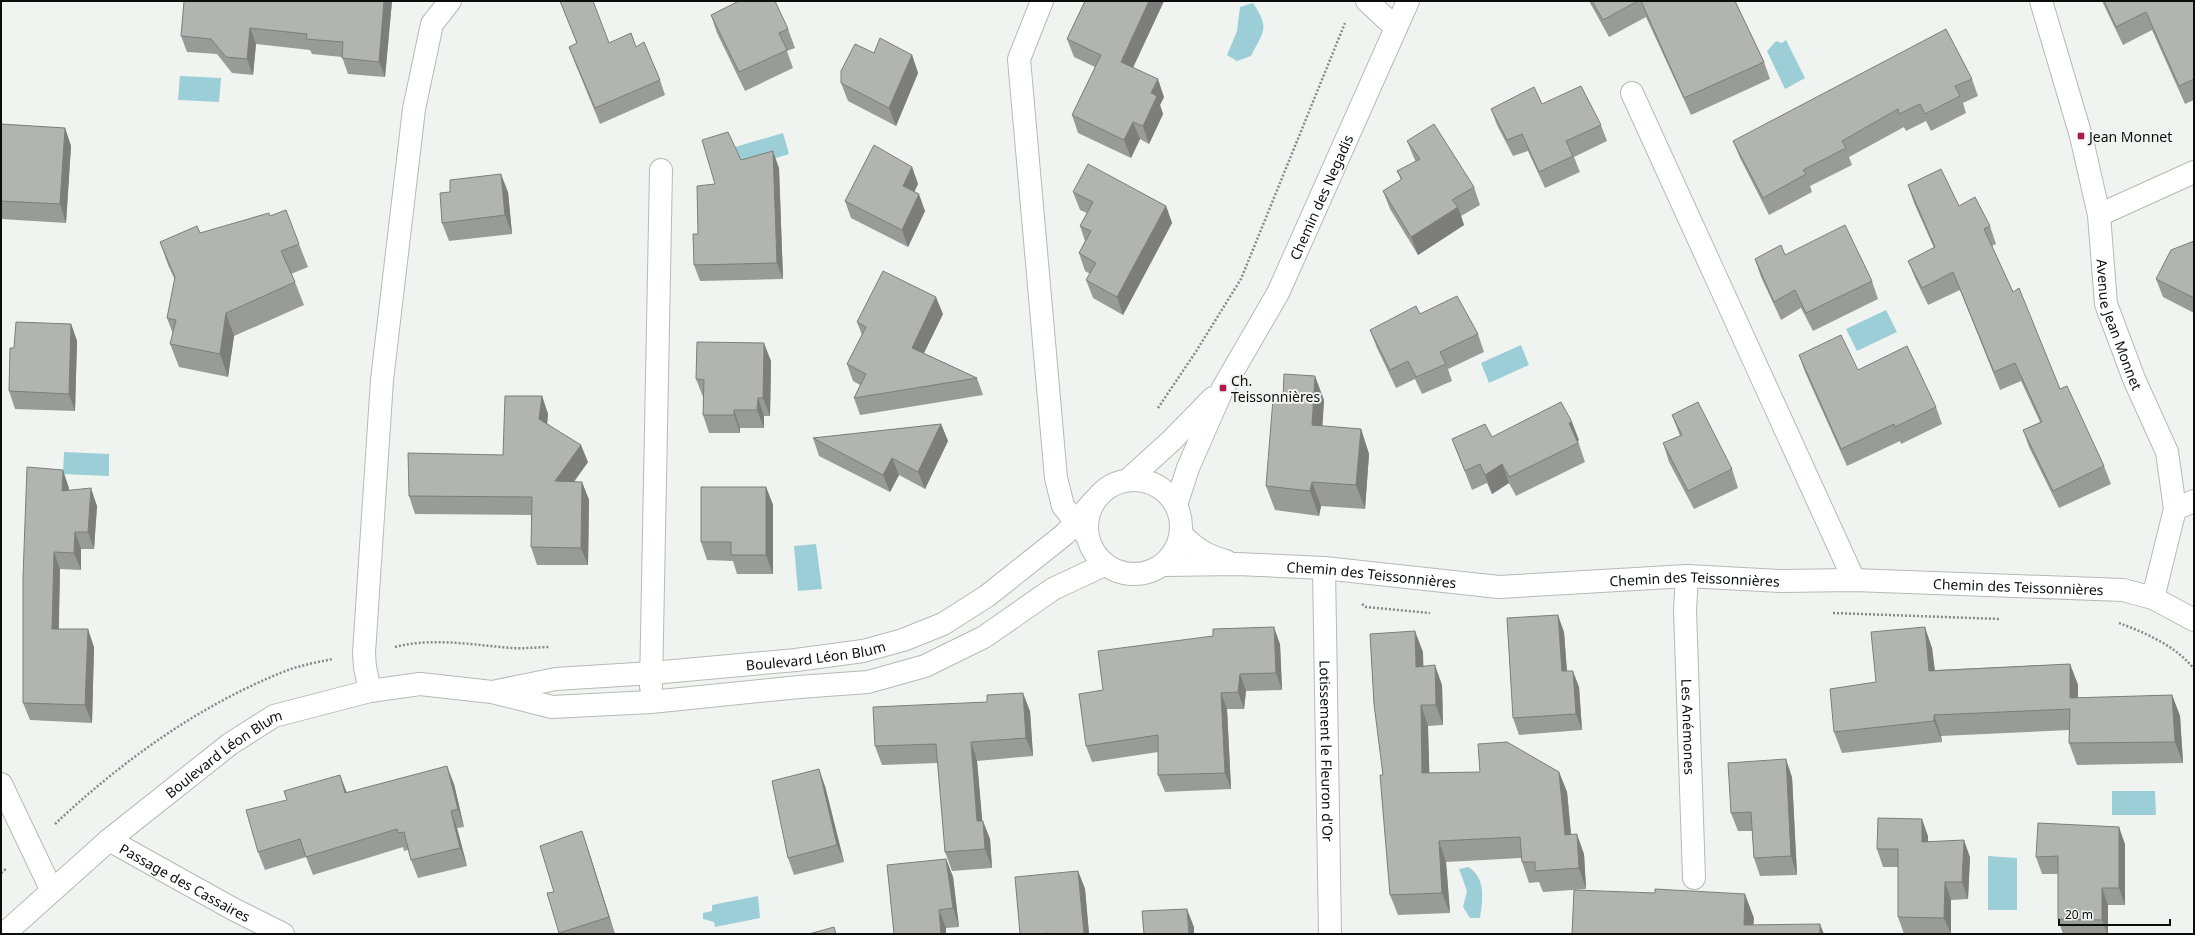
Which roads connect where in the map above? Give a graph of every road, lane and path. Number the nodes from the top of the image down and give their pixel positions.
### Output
1 (450, 1) edge
2 (1042, 1) edge
3 (1367, 1) edge
4 (1408, 1) edge
5 (2041, 1) edge
6 (1346, 21) dead end
7 (1396, 28) junction
8 (1632, 93) dead end
9 (661, 170) dead end
10 (2194, 172) edge
11 (2099, 215) junction
12 (1222, 388) junction
13 (1156, 411) dead end
14 (1128, 480) junction
15 (1176, 505) junction
16 (2185, 505) edge
17 (1081, 529) junction
18 (1181, 534) junction
19 (1237, 564) junction
20 (1104, 565) junction
21 (1164, 565) junction
22 (1324, 568) junction
23 (1687, 576) junction
24 (1854, 580) junction
25 (2153, 598) junction
26 (1831, 613) dead end
27 (2006, 619) dead end
28 (2194, 620) edge
29 (2116, 622) dead end
30 (393, 647) dead end
31 (551, 647) dead end
32 (337, 658) dead end
33 (2194, 669) edge
34 (652, 673) junction
35 (370, 691) junction
36 (492, 692) junction
37 (651, 702) junction
38 (1, 784) edge
39 (109, 840) junction
40 (30, 846) junction
41 (1, 873) edge
42 (1694, 878) dead end
43 (52, 891) junction
44 (4, 934) edge
45 (283, 934) edge
46 (1330, 934) edge

1 - 35 street
2 - 17 street
3 - 7 street
4 - 7 street, Chemin des Negadis
5 - 11 street, Avenue Jean Monnet
6 - 13 path
7 - 12 street, Chemin des Negadis
8 - 24 street
9 - 34 street
10 - 11 street
11 - 16 street, Avenue Jean Monnet
12 - 14 street, Chemin des Negadis
12 - 15 street, Chemin des Negadis
14 - 15 street
14 - 17 street
15 - 18 street
16 - 25 street, Avenue Jean Monnet
17 - 20 street
17 - 34 street, Boulevard Léon Blum
18 - 19 street, Chemin des Teissonnières
18 - 21 street
19 - 21 street, Chemin des Teissonnières
19 - 22 street, Chemin des Teissonnières
20 - 21 street
20 - 37 street, Boulevard Léon Blum
22 - 23 street, Chemin des Teissonnières
22 - 46 street, Lotissement le Fleuron d'Or
23 - 24 street, Chemin des Teissonnières
23 - 42 street, Les Anémones
24 - 25 street, Chemin des Teissonnières
25 - 28 street
26 - 27 path
29 - 33 path
30 - 31 path
32 - 40 path
34 - 36 street, Boulevard Léon Blum
34 - 37 street
35 - 36 street, Boulevard Léon Blum
35 - 39 street, Boulevard Léon Blum
36 - 37 street, Boulevard Léon Blum
38 - 40 street
39 - 43 street, Boulevard Léon Blum
39 - 45 street, Passage des Cassaires
40 - 41 path
40 - 43 street
43 - 44 street, Boulevard Léon Blum

